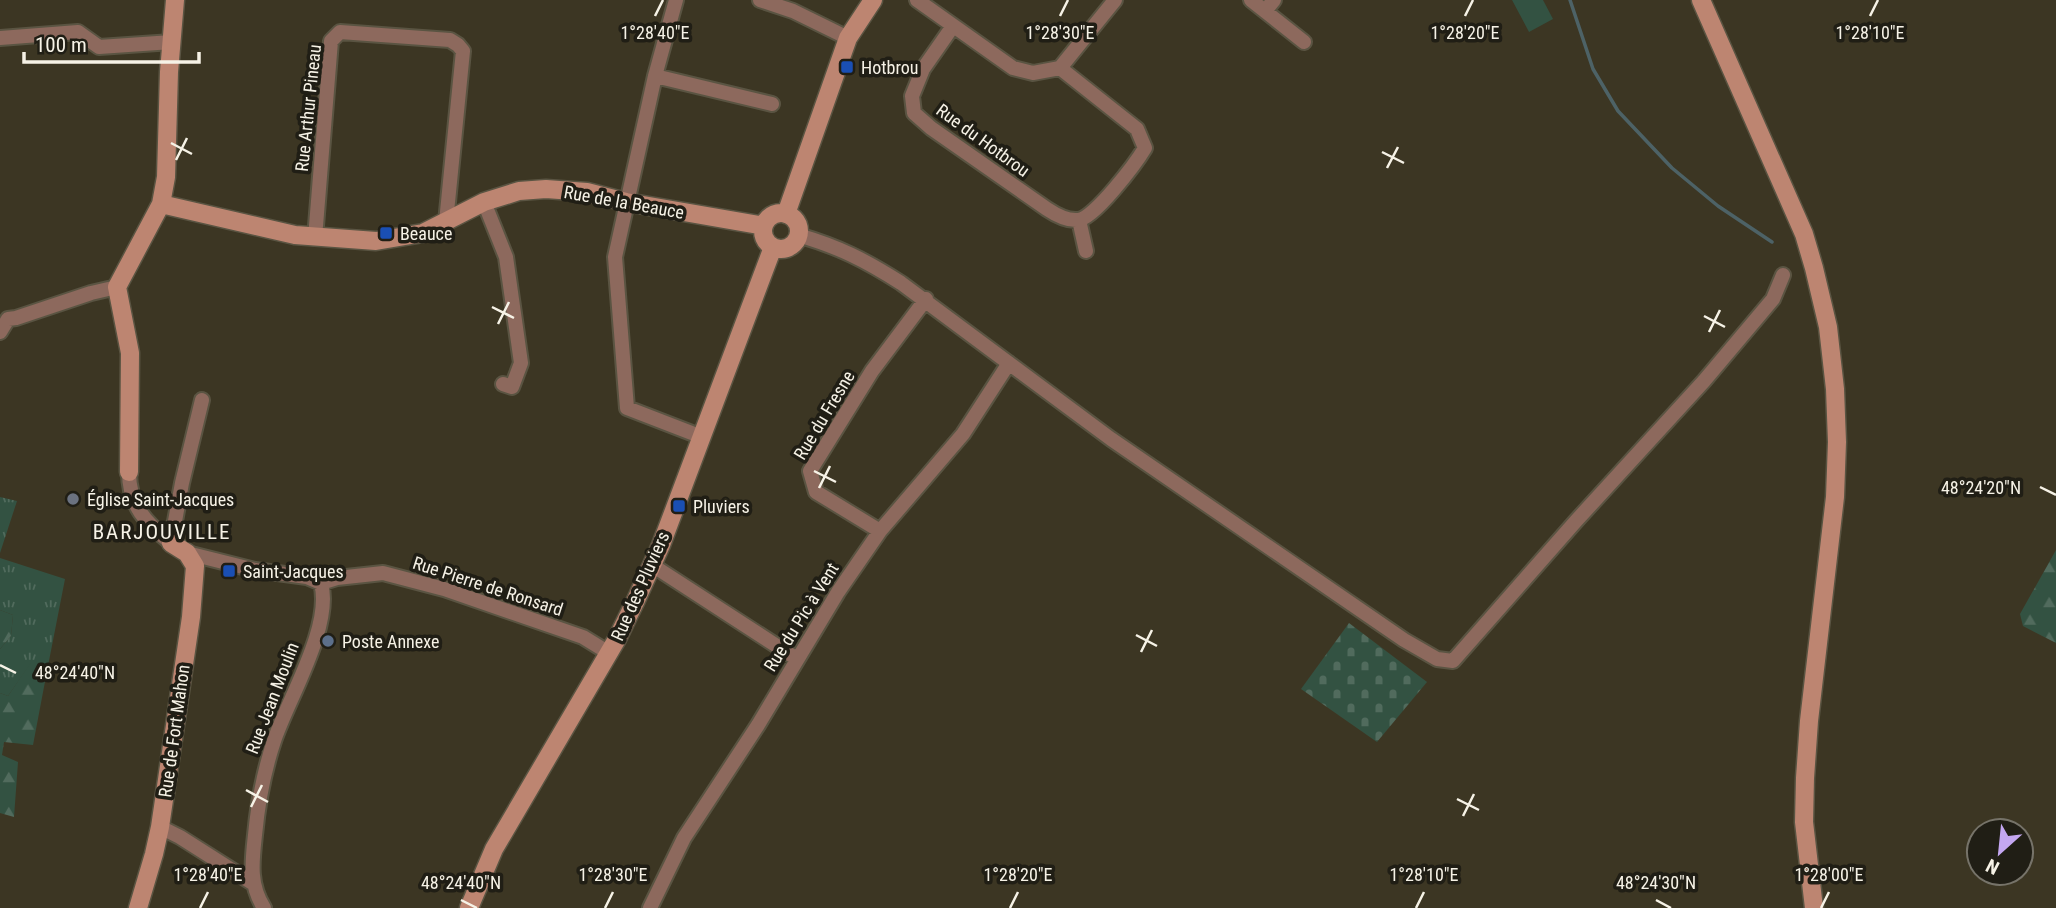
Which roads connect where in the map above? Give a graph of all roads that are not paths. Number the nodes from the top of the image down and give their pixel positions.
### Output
1 (175, 0) edge
2 (676, 0) edge
3 (760, 0) edge
4 (873, 0) edge
5 (917, 0) edge
6 (1115, 0) edge
7 (1251, 0) edge
8 (1701, 0) edge
9 (796, 5) edge
10 (1270, 6) edge
11 (953, 26) junction
12 (0, 38) edge
13 (848, 38) junction
14 (172, 42) junction
15 (1304, 43) dead end
16 (1060, 68) junction
17 (654, 76) junction
18 (772, 104) dead end
19 (484, 202) junction
20 (626, 202) junction
21 (161, 204) junction
22 (786, 214) junction
23 (1079, 220) junction
24 (446, 222) junction
25 (764, 226) junction
26 (798, 235) junction
27 (315, 238) junction
28 (774, 247) junction
29 (1086, 251) dead end
30 (1783, 275) dead end
31 (117, 287) junction
32 (926, 299) junction
33 (4, 314) edge
34 (0, 332) edge
35 (1009, 363) junction
36 (503, 384) dead end
37 (202, 400) dead end
38 (702, 437) junction
39 (129, 472) joint
40 (880, 531) junction
41 (171, 543) junction
42 (187, 553) junction
43 (652, 565) junction
44 (321, 583) junction
45 (609, 653) junction
46 (797, 659) junction
47 (160, 828) junction
48 (254, 884) junction
49 (138, 908) edge
50 (264, 908) edge
51 (469, 908) edge
52 (650, 908) edge
53 (1814, 908) edge

1 - 14 street
2 - 17 street
3 - 9 street
4 - 13 street
5 - 11 street
6 - 16 street
7 - 10 street
8 - 53 street
9 - 13 street
10 - 15 street
11 - 16 street
11 - 23 street, Rue du Hotbrou
12 - 14 street
13 - 22 street
14 - 21 street
16 - 23 street
17 - 18 street
17 - 20 street
19 - 20 street, Rue de la Beauce
19 - 24 street, Rue de la Beauce
19 - 36 street
20 - 25 street, Rue de la Beauce
20 - 38 street
21 - 27 street, Rue de la Beauce
21 - 31 street
22 - 25 street
22 - 26 street
23 - 29 street
24 - 27 street, Rue de la Beauce
24 - 27 street, Rue Arthur Pineau
25 - 28 street
26 - 28 street
26 - 32 street
28 - 38 street, Rue des Pluviers
30 - 35 street
31 - 33 street
31 - 39 street
32 - 35 street
32 - 40 street, Rue du Fresne
33 - 34 street
35 - 40 street, Rue du Pic à Vent
37 - 41 street
38 - 43 street, Rue des Pluviers
39 - 41 street
40 - 46 street, Rue du Pic à Vent
41 - 42 street
42 - 44 street, Rue Pierre de Ronsard
42 - 47 street, Rue de Fort Mahon
43 - 45 street, Rue des Pluviers
43 - 46 street
44 - 45 street, Rue Pierre de Ronsard
44 - 48 street, Rue Jean Moulin
45 - 51 street, Rue des Pluviers
46 - 52 street, Rue du Pic à Vent
47 - 48 street
47 - 49 street, Rue de Fort Mahon
48 - 50 street, Rue Jean Moulin

